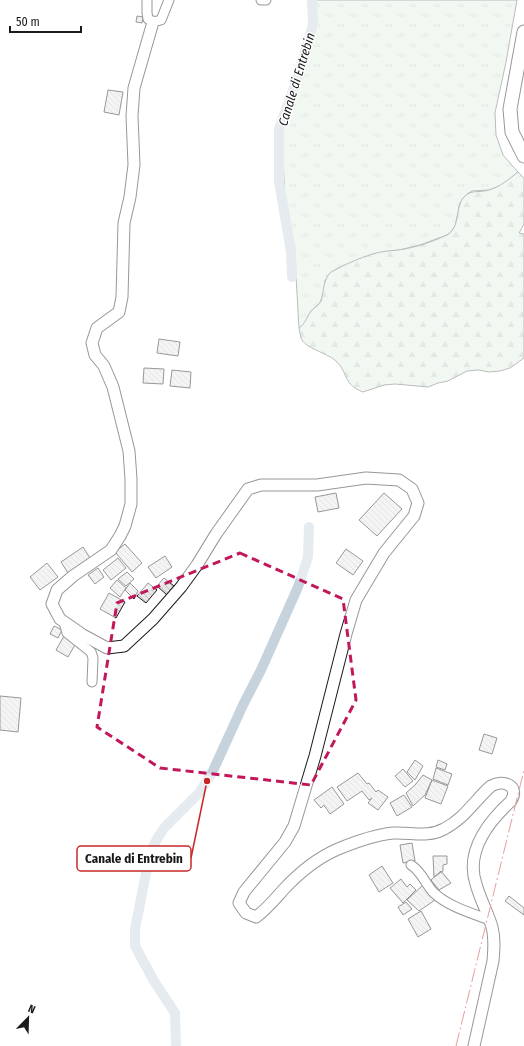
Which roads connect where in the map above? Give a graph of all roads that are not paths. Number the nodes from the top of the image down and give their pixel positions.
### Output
1 (147, 0) edge
2 (169, 0) edge
3 (261, 0) edge
4 (266, 0) edge
5 (153, 22) junction
6 (524, 32) edge
7 (524, 156) edge
8 (64, 622) junction
9 (92, 682) dead end
10 (411, 865) dead end
11 (490, 920) junction
12 (474, 1046) edge

1 - 5 street
2 - 5 street
3 - 4 street
5 - 8 street
6 - 7 main road
8 - 9 street
8 - 11 street
10 - 11 street
11 - 12 street

